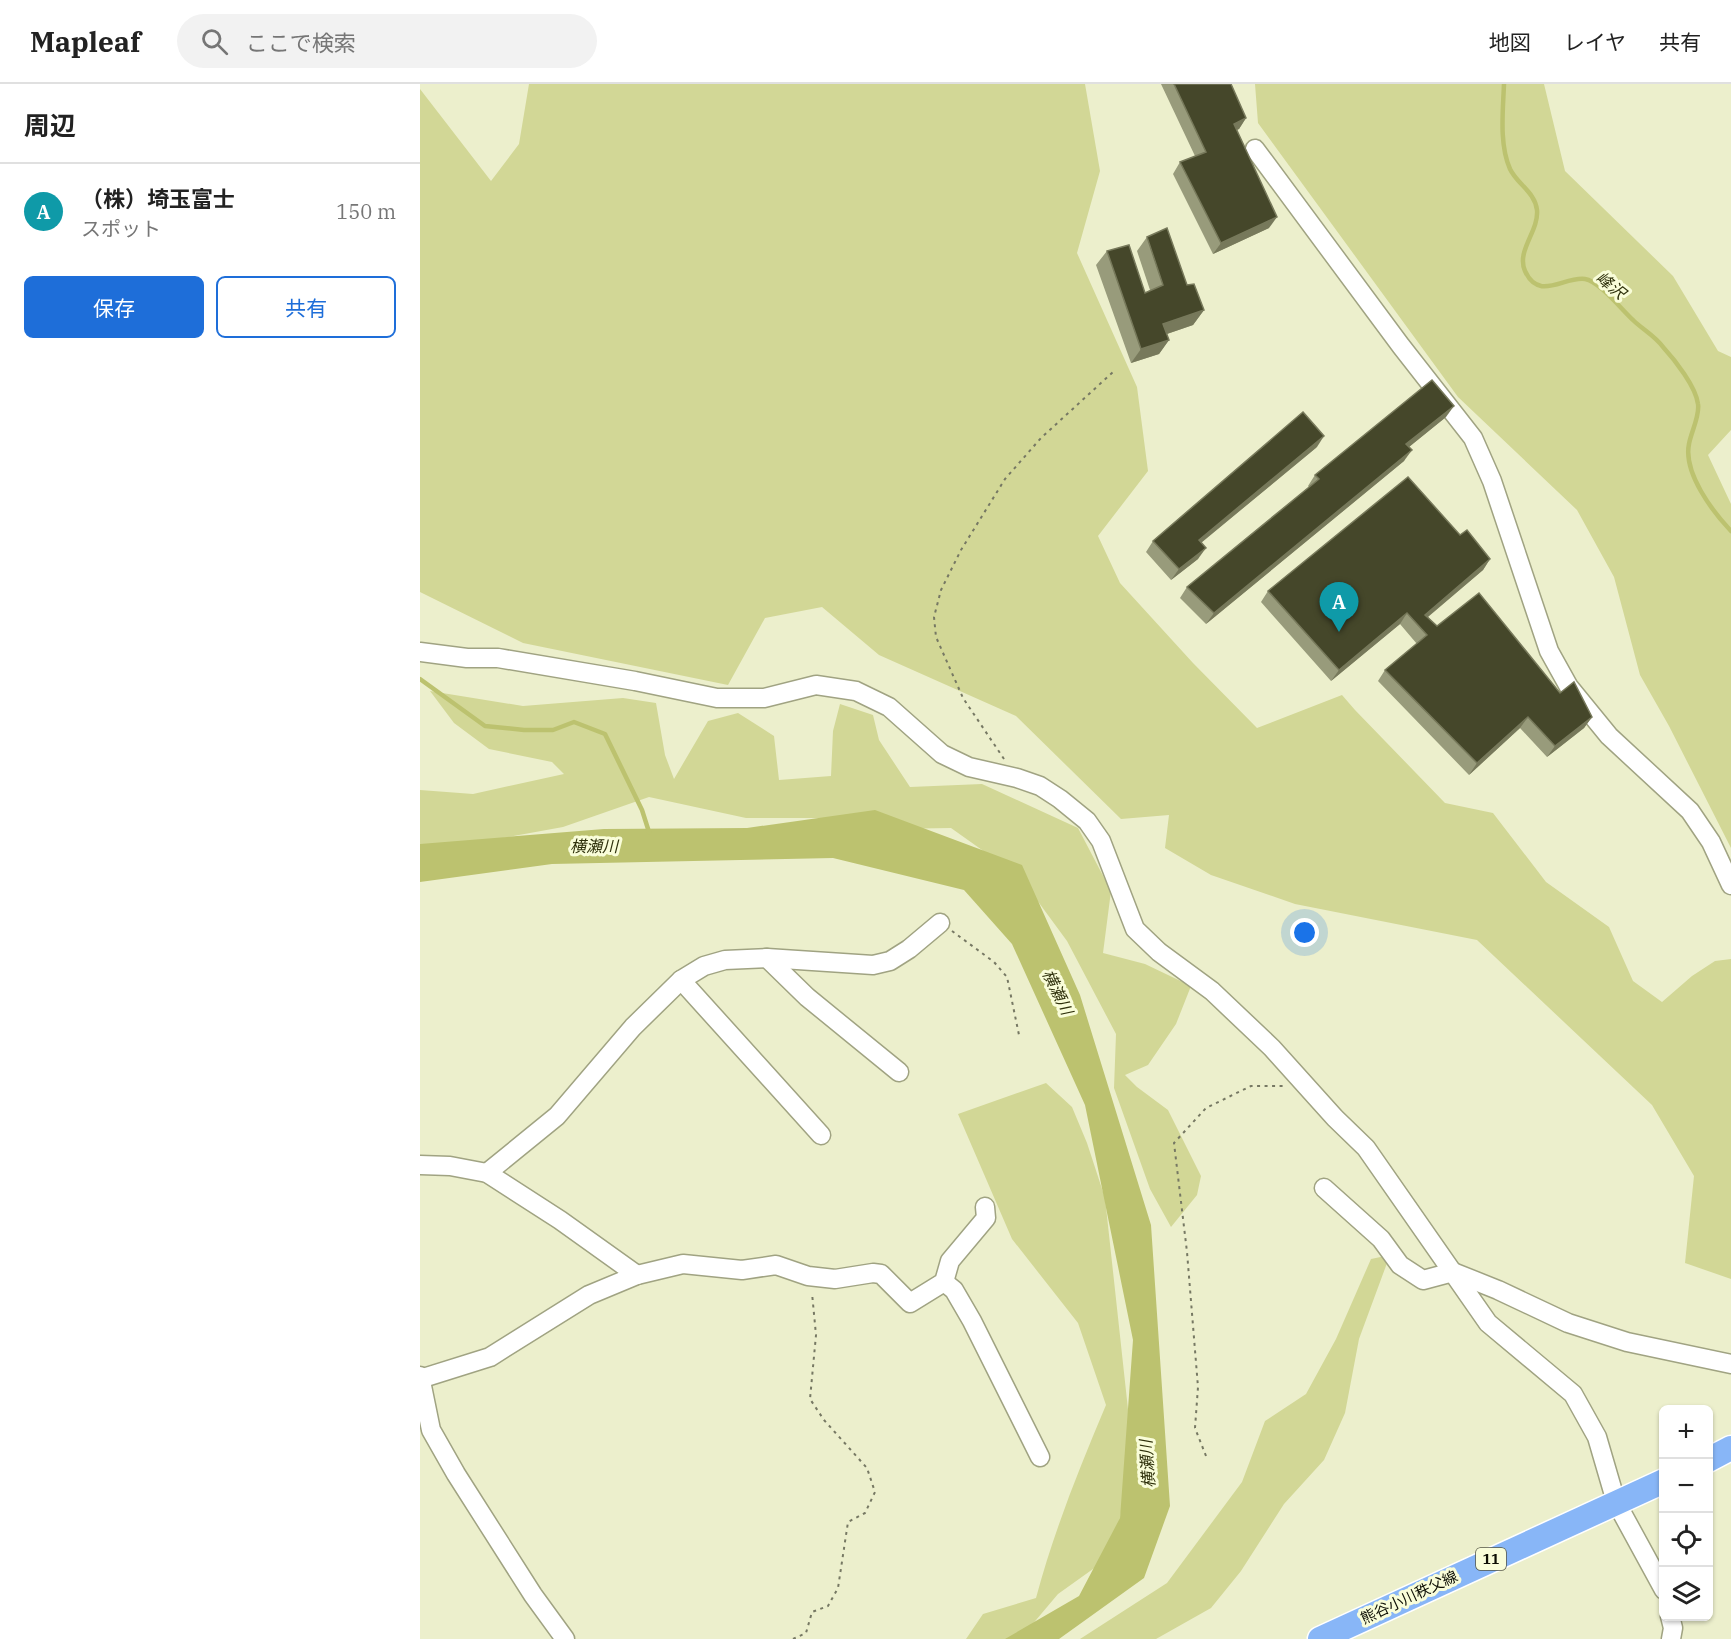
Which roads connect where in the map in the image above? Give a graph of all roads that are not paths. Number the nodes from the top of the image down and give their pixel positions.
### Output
1 (1255, 149) dead end
2 (420, 652) edge
3 (1731, 885) edge
4 (940, 923) road end
5 (767, 958) junction
6 (681, 980) junction
7 (899, 1072) dead end
8 (821, 1135) dead end
9 (420, 1165) edge
10 (487, 1173) junction
11 (1324, 1188) dead end
12 (985, 1207) dead end
13 (1453, 1272) junction
14 (637, 1275) junction
15 (944, 1282) junction
16 (1731, 1364) edge
17 (420, 1378) edge
18 (1731, 1448) edge
19 (1040, 1457) dead end
20 (1710, 1459) edge
21 (1659, 1483) edge
22 (1616, 1502) junction
23 (1659, 1581) edge
24 (1671, 1621) edge
25 (565, 1639) edge
26 (1320, 1639) edge
27 (1671, 1639) edge

1 - 3 street
2 - 13 street
4 - 5 street
5 - 6 street
5 - 7 street
6 - 8 street
6 - 10 street
9 - 10 street
10 - 14 street
11 - 13 street
12 - 15 street
13 - 16 street
13 - 22 street
14 - 15 street
14 - 17 street
15 - 19 street
17 - 25 street
18 - 20 main road
21 - 22 main road, 熊谷小川秩父線 / 11
22 - 23 street
22 - 26 main road, 熊谷小川秩父線 / 11
24 - 27 street

